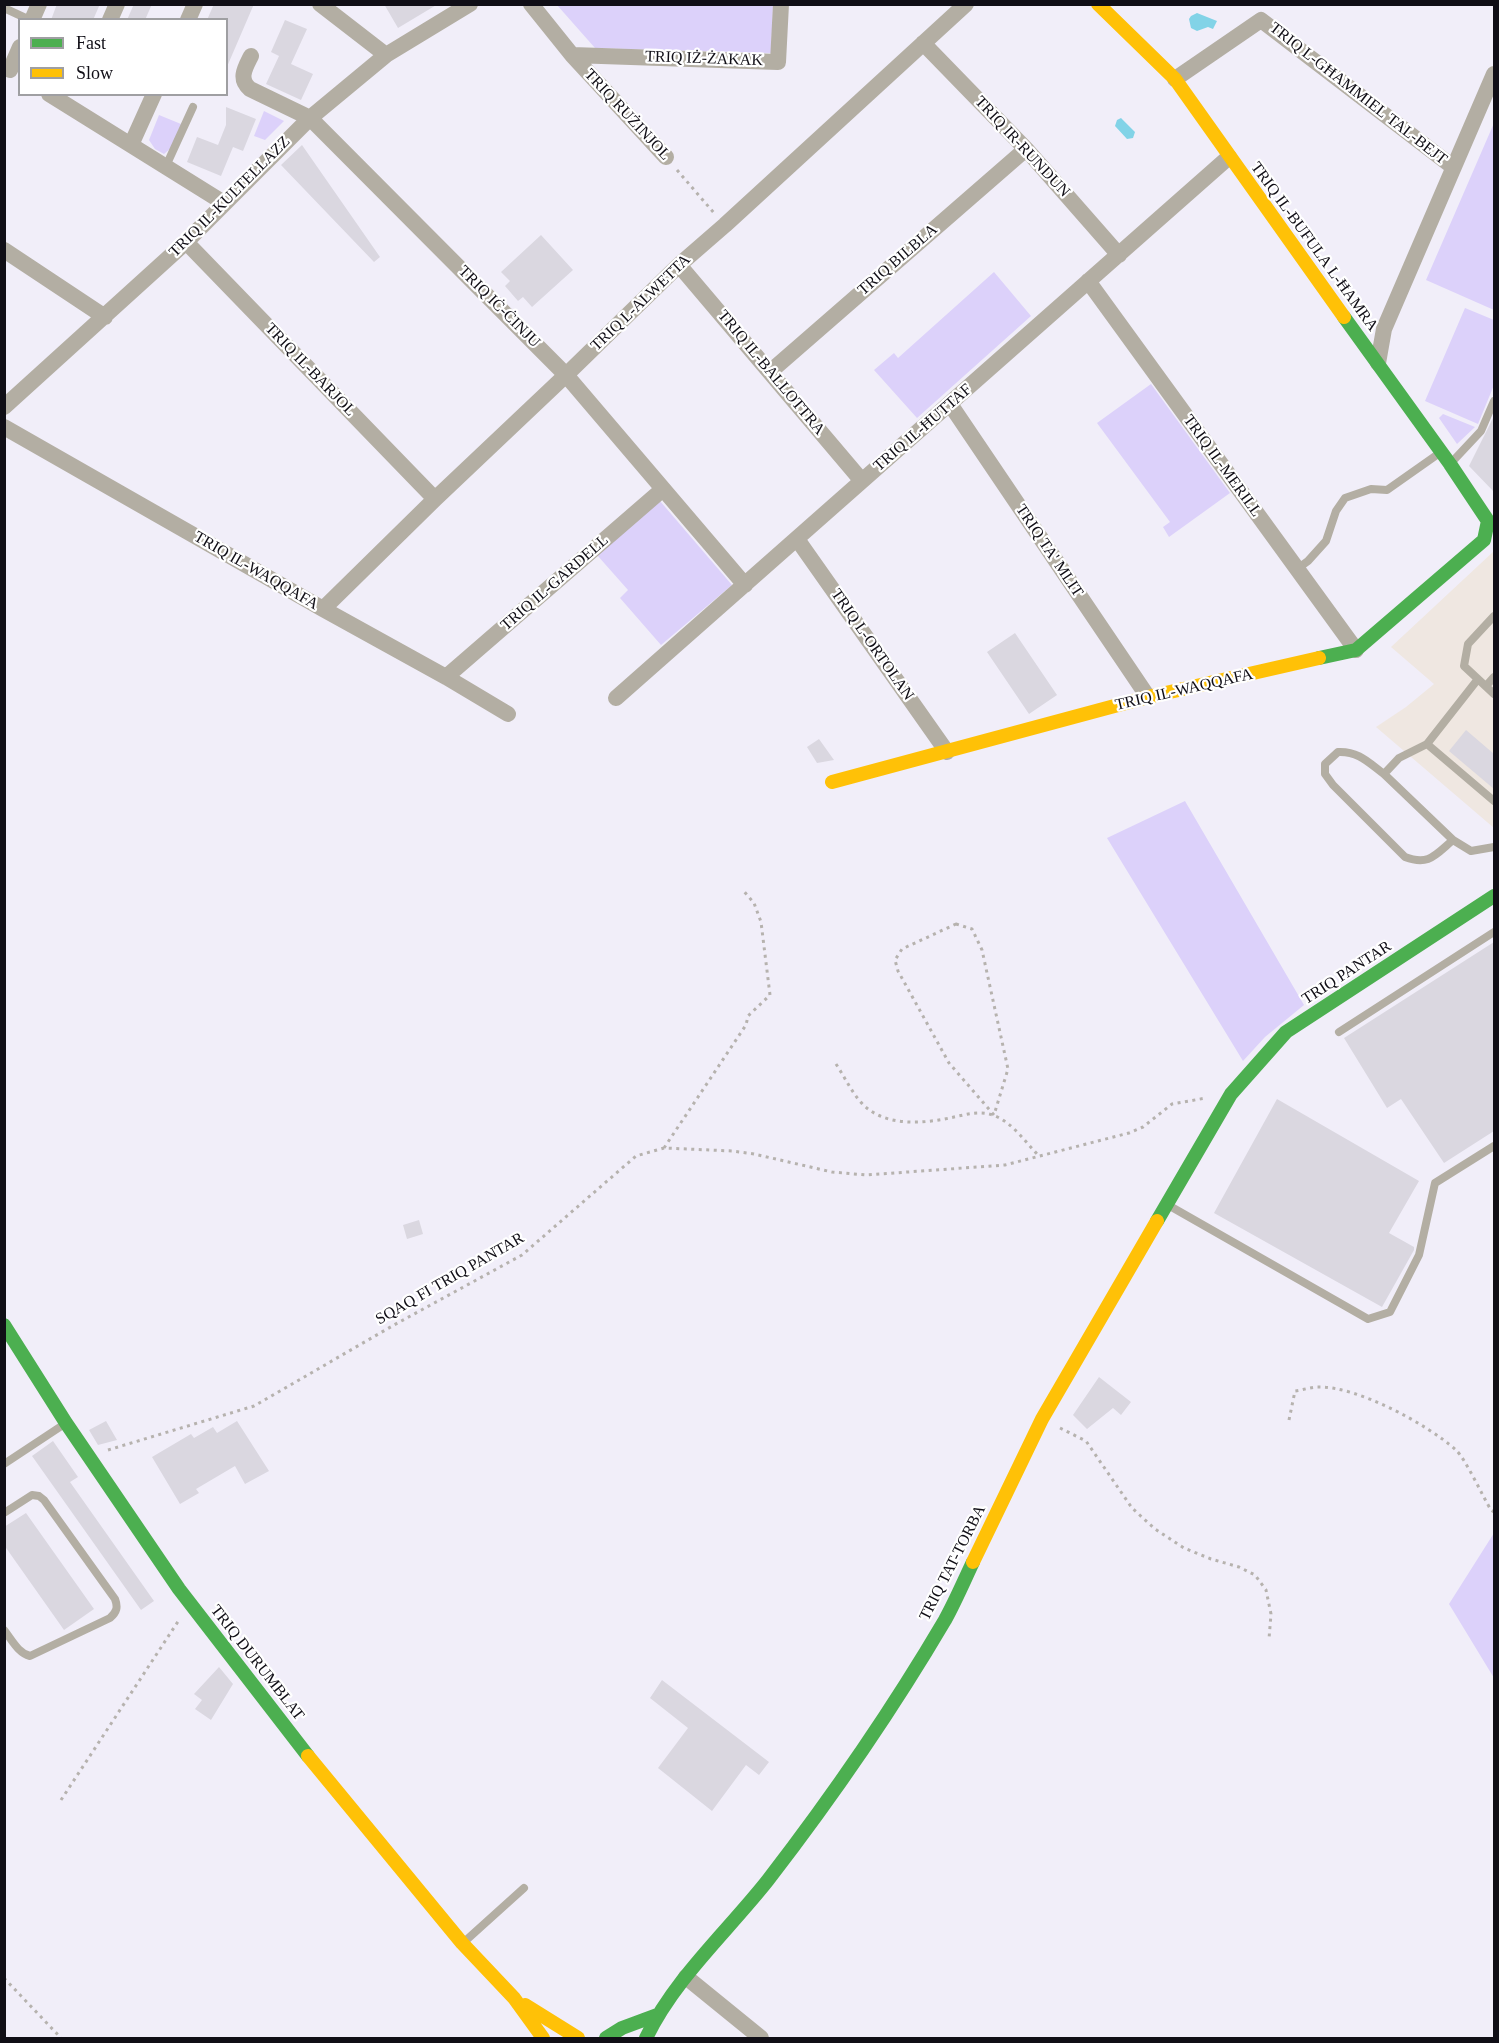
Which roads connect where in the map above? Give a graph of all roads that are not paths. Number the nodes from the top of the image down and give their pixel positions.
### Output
1 (39, 4) edge
2 (117, 4) edge
3 (195, 4) edge
4 (470, 4) edge
5 (531, 4) edge
6 (781, 4) edge
7 (966, 4) edge
8 (1098, 4) edge
9 (327, 6) edge
10 (4, 8) edge
11 (26, 18) edge
12 (32, 18) edge
13 (111, 18) edge
14 (189, 18) edge
15 (923, 43) junction
16 (18, 53) edge
17 (386, 55) junction
18 (572, 55) junction
19 (251, 56) dead end
20 (11, 71) edge
21 (1494, 74) edge
22 (1175, 79) junction
23 (56, 96) edge
24 (153, 96) edge
25 (74, 101) edge
26 (193, 107) dead end
27 (310, 118) junction
28 (131, 145) junction
29 (1026, 149) junction
30 (666, 157) road end
31 (1229, 157) junction
32 (166, 166) junction
33 (1453, 167) junction
34 (224, 203) junction
35 (186, 242) junction
36 (4, 250) edge
37 (1119, 255) junction
38 (679, 265) junction
39 (1088, 281) junction
40 (105, 317) junction
41 (1384, 328) junction
42 (1354, 331) junction
43 (1378, 363) junction
44 (771, 371) junction
45 (566, 375) junction
46 (1494, 401) edge
47 (950, 404) junction
48 (4, 407) edge
49 (4, 427) edge
50 (1442, 451) junction
51 (1450, 464) junction
52 (862, 481) junction
53 (663, 489) junction
54 (435, 499) junction
55 (1488, 521) joint
56 (796, 539) junction
57 (1297, 569) junction
58 (745, 585) junction
59 (322, 609) junction
60 (1494, 616) edge
61 (1356, 650) junction
62 (446, 677) junction
63 (1494, 677) edge
64 (1478, 679) junction
65 (1486, 686) junction
66 (1494, 694) edge
67 (1148, 697) junction
68 (616, 698) dead end
69 (508, 714) dead end
70 (1426, 744) junction
71 (947, 752) junction
72 (1384, 774) junction
73 (832, 782) dead end
74 (1494, 801) edge
75 (1453, 840) junction
76 (1494, 847) edge
77 (1494, 896) edge
78 (1494, 932) edge
79 (1339, 1032) dead end
80 (1231, 1094) joint
81 (1494, 1146) edge
82 (1167, 1204) junction
83 (7, 1332) edge
84 (66, 1423) junction
85 (4, 1464) edge
86 (4, 1513) edge
87 (4, 1630) edge
88 (524, 1888) dead end
89 (462, 1943) junction
90 (686, 1977) junction
91 (514, 1998) junction
92 (669, 2000) junction
93 (657, 2015) junction
94 (543, 2038) edge
95 (578, 2038) edge
96 (606, 2038) edge
97 (646, 2038) edge
98 (656, 2038) edge
99 (761, 2038) edge

1 - 12 street
2 - 13 street
3 - 14 street
4 - 17 street, TRIQ IL-KULTELLAZZ
5 - 18 street, TRIQ RUŻINJOL
6 - 18 street, TRIQ IŻ-ŻAKAK
7 - 15 street, TRIQ L-ALWETTA
8 - 22 street, TRIQ IL-BUFULA L-ĦAMRA
9 - 17 street
10 - 11 lane
15 - 29 street, TRIQ IR-RUNDUN
15 - 38 street, TRIQ L-ALWETTA
16 - 20 street
17 - 27 street, TRIQ IL-KULTELLAZZ
18 - 30 street, TRIQ RUŻINJOL
19 - 27 street, TRIQ IĊ-ĊINJU
21 - 33 street
22 - 31 street, TRIQ IL-BUFULA L-ĦAMRA
22 - 33 street, TRIQ L-GĦAMMIEL TAL-BEJT
23 - 25 street
24 - 28 street
25 - 28 street
26 - 32 lane
27 - 34 street, TRIQ IL-KULTELLAZZ
27 - 45 street, TRIQ IĊ-ĊINJU
28 - 32 street
29 - 37 street, TRIQ IR-RUNDUN
29 - 44 street, TRIQ BILBLA
31 - 37 street, TRIQ IL-ĦUTTAF
31 - 42 street, TRIQ IL-BUFULA L-ĦAMRA
32 - 34 street
33 - 41 street
34 - 35 street, TRIQ IL-KULTELLAZZ
35 - 40 street, TRIQ IL-KULTELLAZZ
35 - 54 street, TRIQ IL-BARJOL
36 - 40 street
37 - 39 street, TRIQ IL-ĦUTTAF
38 - 44 street, TRIQ IL-BALLOTTRA
38 - 45 street, TRIQ L-ALWETTA
39 - 47 street, TRIQ IL-ĦUTTAF
39 - 57 street, TRIQ IL-MERILL
40 - 48 street, TRIQ IL-KULTELLAZZ
41 - 42 street
41 - 43 street
42 - 43 street, TRIQ IL-BUFULA L-ĦAMRA
43 - 50 street, TRIQ IL-BUFULA L-ĦAMRA
44 - 52 street, TRIQ IL-BALLOTTRA
45 - 53 street, TRIQ IĊ-ĊINJU
45 - 54 street, TRIQ L-ALWETTA
46 - 51 lane
47 - 52 street, TRIQ IL-ĦUTTAF
47 - 67 street, TRIQ TA' MLIT
49 - 59 street, TRIQ IL-WAQQAFA
50 - 51 street, TRIQ IL-BUFULA L-ĦAMRA
50 - 57 lane
51 - 55 street, TRIQ IL-BUFULA L-ĦAMRA
52 - 56 street, TRIQ IL-ĦUTTAF
53 - 58 street, TRIQ IĊ-ĊINJU
53 - 62 street, TRIQ IL-GARDELL
54 - 59 street, TRIQ L-ALWETTA
55 - 61 street, TRIQ IL-WAQQAFA
56 - 58 street, TRIQ IL-ĦUTTAF
56 - 71 street, TRIQ L-ORTOLAN
57 - 61 street, TRIQ IL-MERILL
58 - 68 street, TRIQ IL-ĦUTTAF
59 - 62 street, TRIQ IL-WAQQAFA
60 - 64 lane
61 - 67 street, TRIQ IL-WAQQAFA
62 - 69 street, TRIQ IL-WAQQAFA
63 - 65 lane
64 - 65 lane
64 - 70 lane
65 - 66 lane
67 - 71 street, TRIQ IL-WAQQAFA
70 - 72 lane
70 - 74 lane
71 - 73 street, TRIQ IL-WAQQAFA
72 - 75 lane
72 - 75 lane
75 - 76 lane
77 - 80 street, TRIQ PANTAR
78 - 79 lane
80 - 82 street, TRIQ TAT-TORBA
81 - 82 lane
82 - 90 street, TRIQ TAT-TORBA
83 - 84 street, TRIQ DURUMBLAT
84 - 85 lane
84 - 89 street, TRIQ DURUMBLAT
86 - 87 lane
88 - 89 lane
89 - 91 street, TRIQ DURUMBLAT
90 - 92 street, TRIQ TAT-TORBA
90 - 99 street
91 - 94 street, TRIQ DURUMBLAT
91 - 95 street, TRIQ DURUMBLAT
92 - 93 street, TRIQ TAT-TORBA
92 - 98 street
93 - 96 street
93 - 97 street, TRIQ TAT-TORBA

